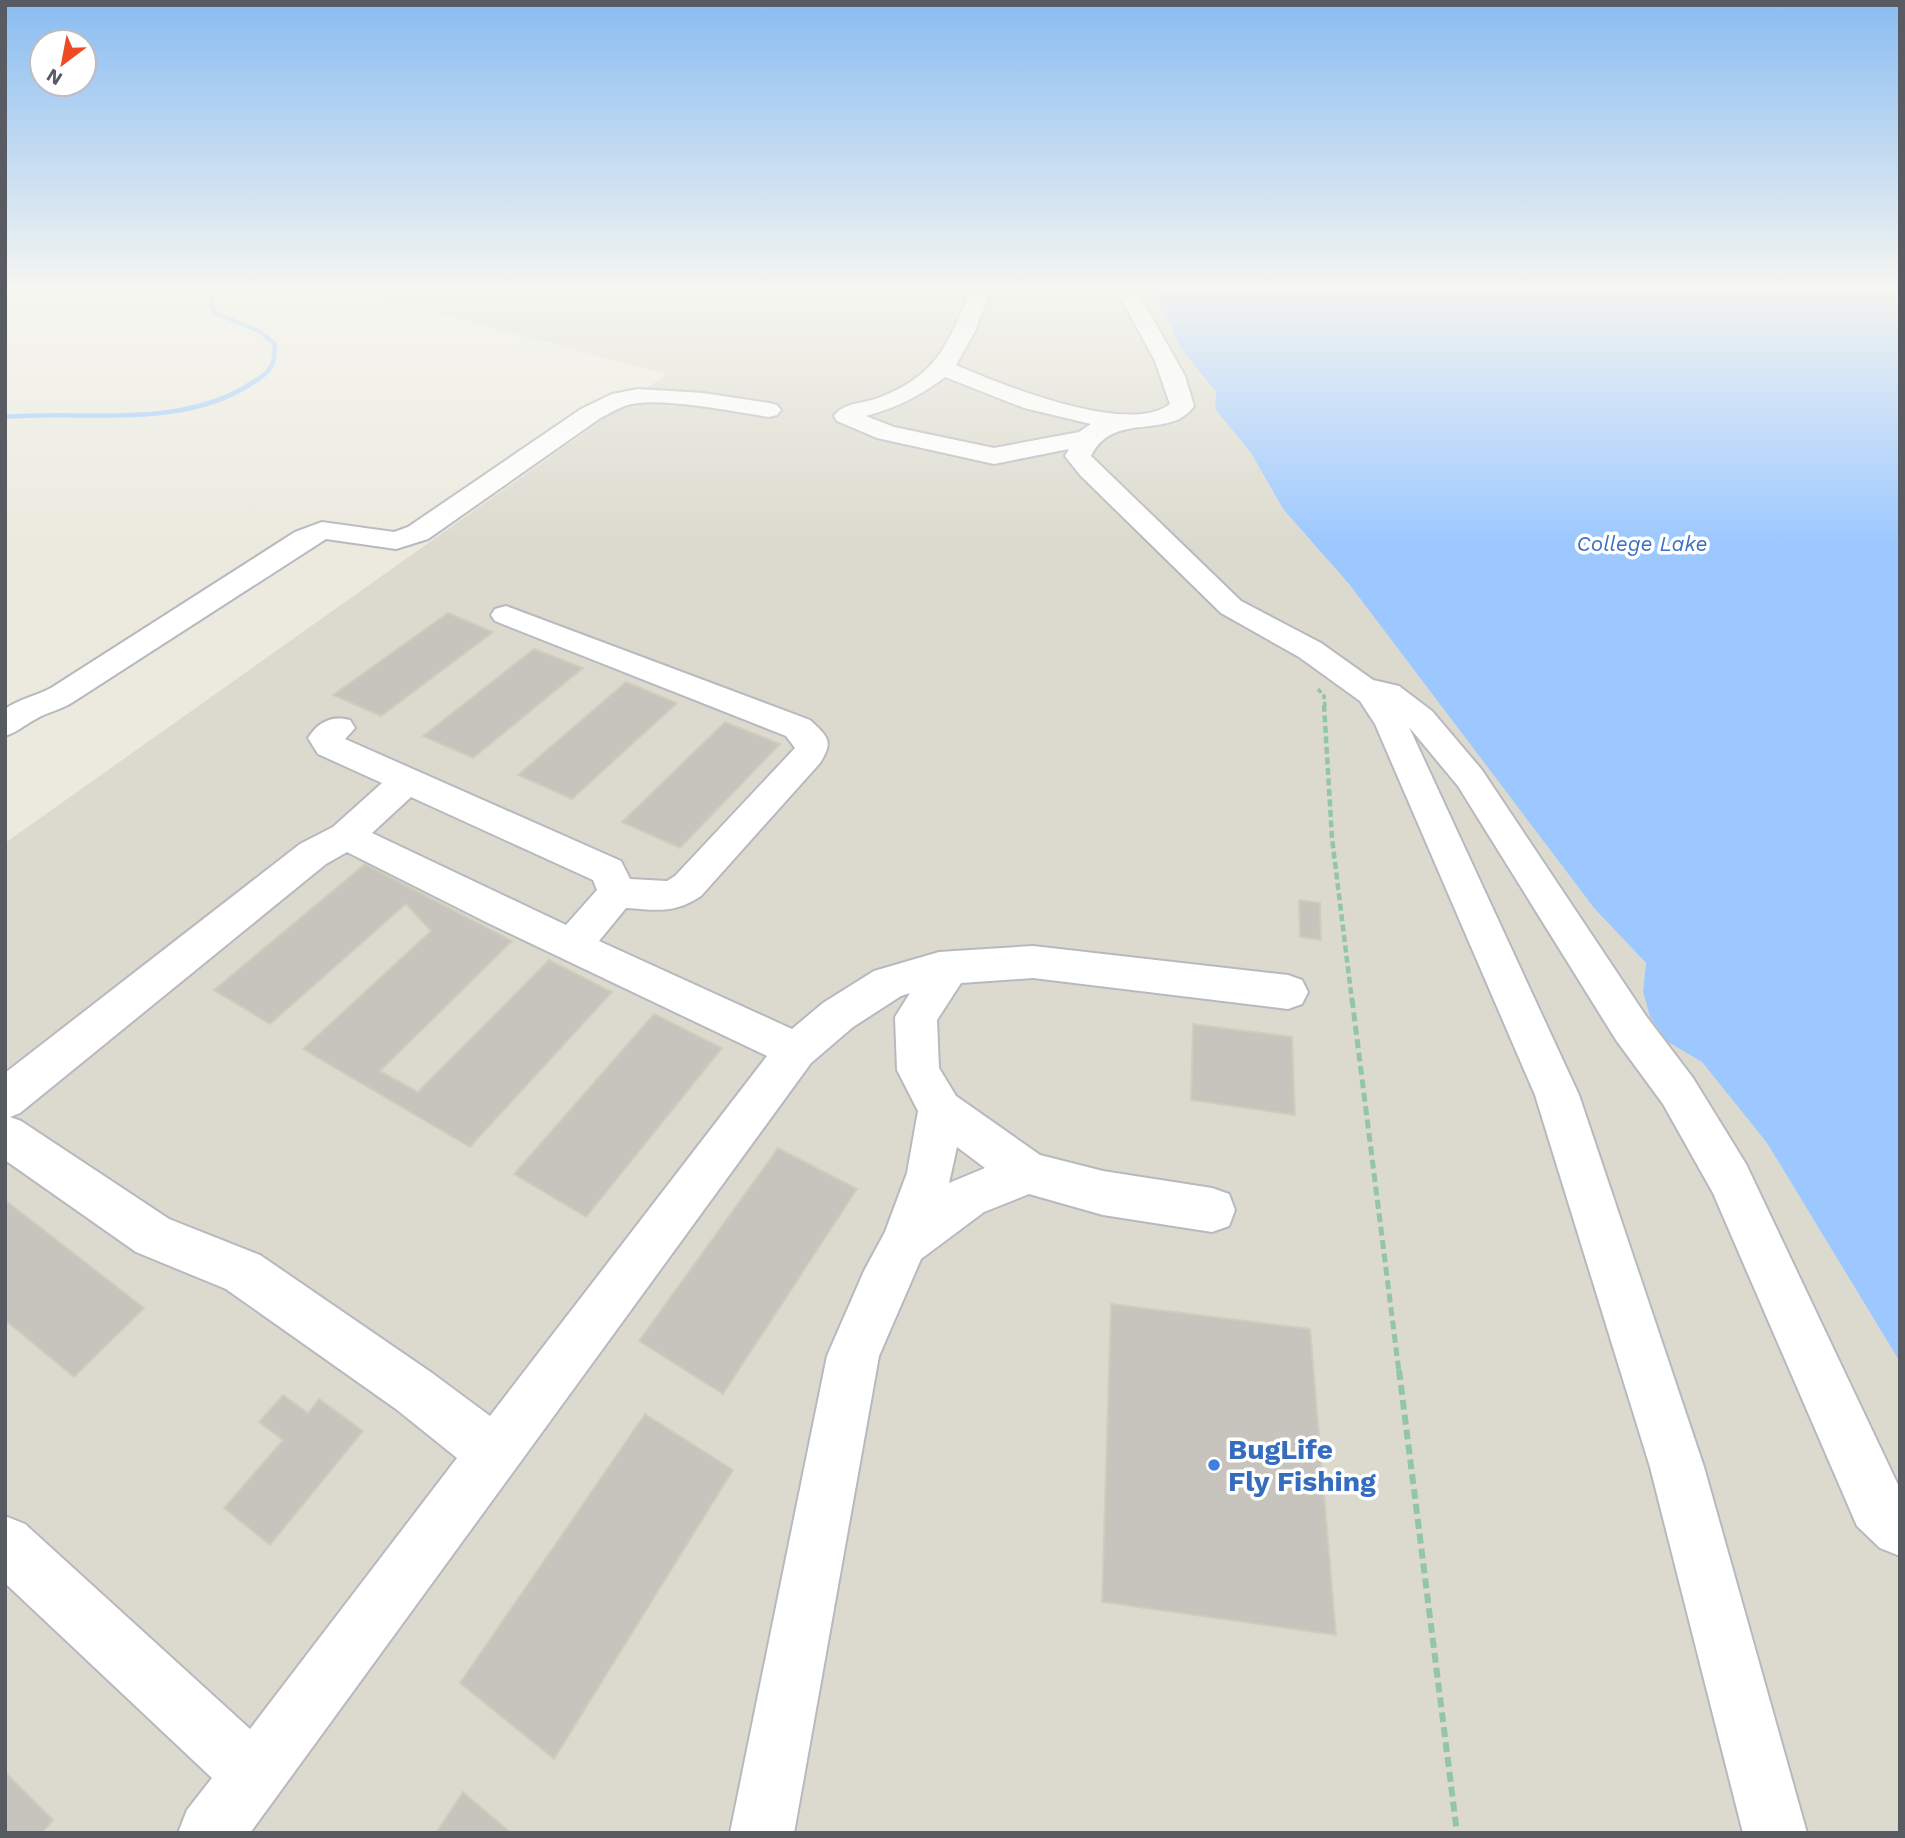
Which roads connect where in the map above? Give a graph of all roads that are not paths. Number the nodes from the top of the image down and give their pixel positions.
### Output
1 (938, 373) edge
2 (952, 373) edge
3 (1171, 373) edge
4 (769, 410) dead end
5 (1127, 421) junction
6 (1087, 438) junction
7 (506, 615) dead end
8 (1338, 686) junction
9 (12, 713) edge
10 (338, 728) dead end
11 (408, 780) junction
12 (346, 836) junction
13 (617, 893) junction
14 (572, 945) junction
15 (950, 967) junction
16 (1288, 992) dead end
17 (796, 1051) junction
18 (5, 1099) edge
19 (940, 1110) junction
20 (5, 1135) edge
21 (1027, 1173) junction
22 (1212, 1210) dead end
23 (904, 1243) junction
24 (495, 1454) junction
25 (1900, 1528) edge
26 (5, 1544) edge
27 (254, 1775) junction
28 (210, 1833) edge
29 (762, 1833) edge
30 (1775, 1833) edge

1 - 6 lane
2 - 5 lane
3 - 5 lane
4 - 9 lane
5 - 6 lane
6 - 8 lane
7 - 13 lane
8 - 25 lane
8 - 30 lane
10 - 11 lane
11 - 12 lane
11 - 13 lane
12 - 14 lane
12 - 18 lane
13 - 14 lane
14 - 17 lane
15 - 16 lane
15 - 17 lane
15 - 19 lane
17 - 24 lane
19 - 21 lane
19 - 23 lane
20 - 24 lane
21 - 22 lane
21 - 23 lane
23 - 29 lane
24 - 27 lane
26 - 27 lane
27 - 28 lane

